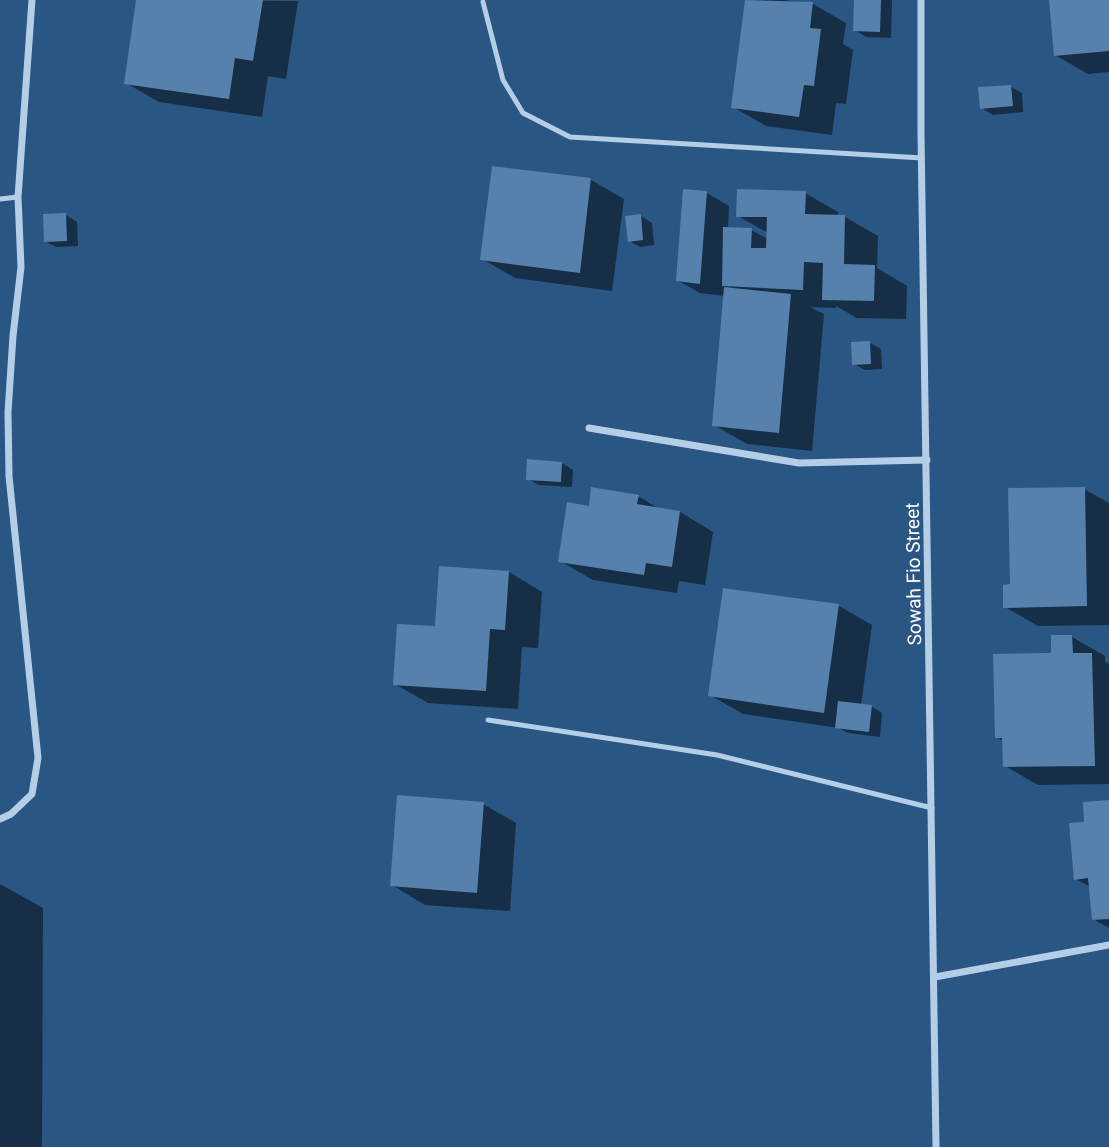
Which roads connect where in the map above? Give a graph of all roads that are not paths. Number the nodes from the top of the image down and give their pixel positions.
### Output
1 (32, 0) edge
2 (921, 0) edge
3 (483, 2) dead end
4 (922, 159) junction
5 (18, 197) junction
6 (0, 199) edge
7 (589, 428) dead end
8 (927, 460) junction
9 (488, 720) dead end
10 (932, 808) junction
11 (0, 819) edge
12 (1109, 945) edge
13 (935, 977) junction
14 (936, 1147) edge

1 - 5 street
2 - 4 street, Sowah Fio Street
3 - 4 lane
4 - 8 street, Sowah Fio Street
5 - 6 lane
5 - 11 street
7 - 8 street
8 - 10 street, Sowah Fio Street
9 - 10 lane
10 - 13 street, Sowah Fio Street
12 - 13 street
13 - 14 street, Sowah Fio Street

